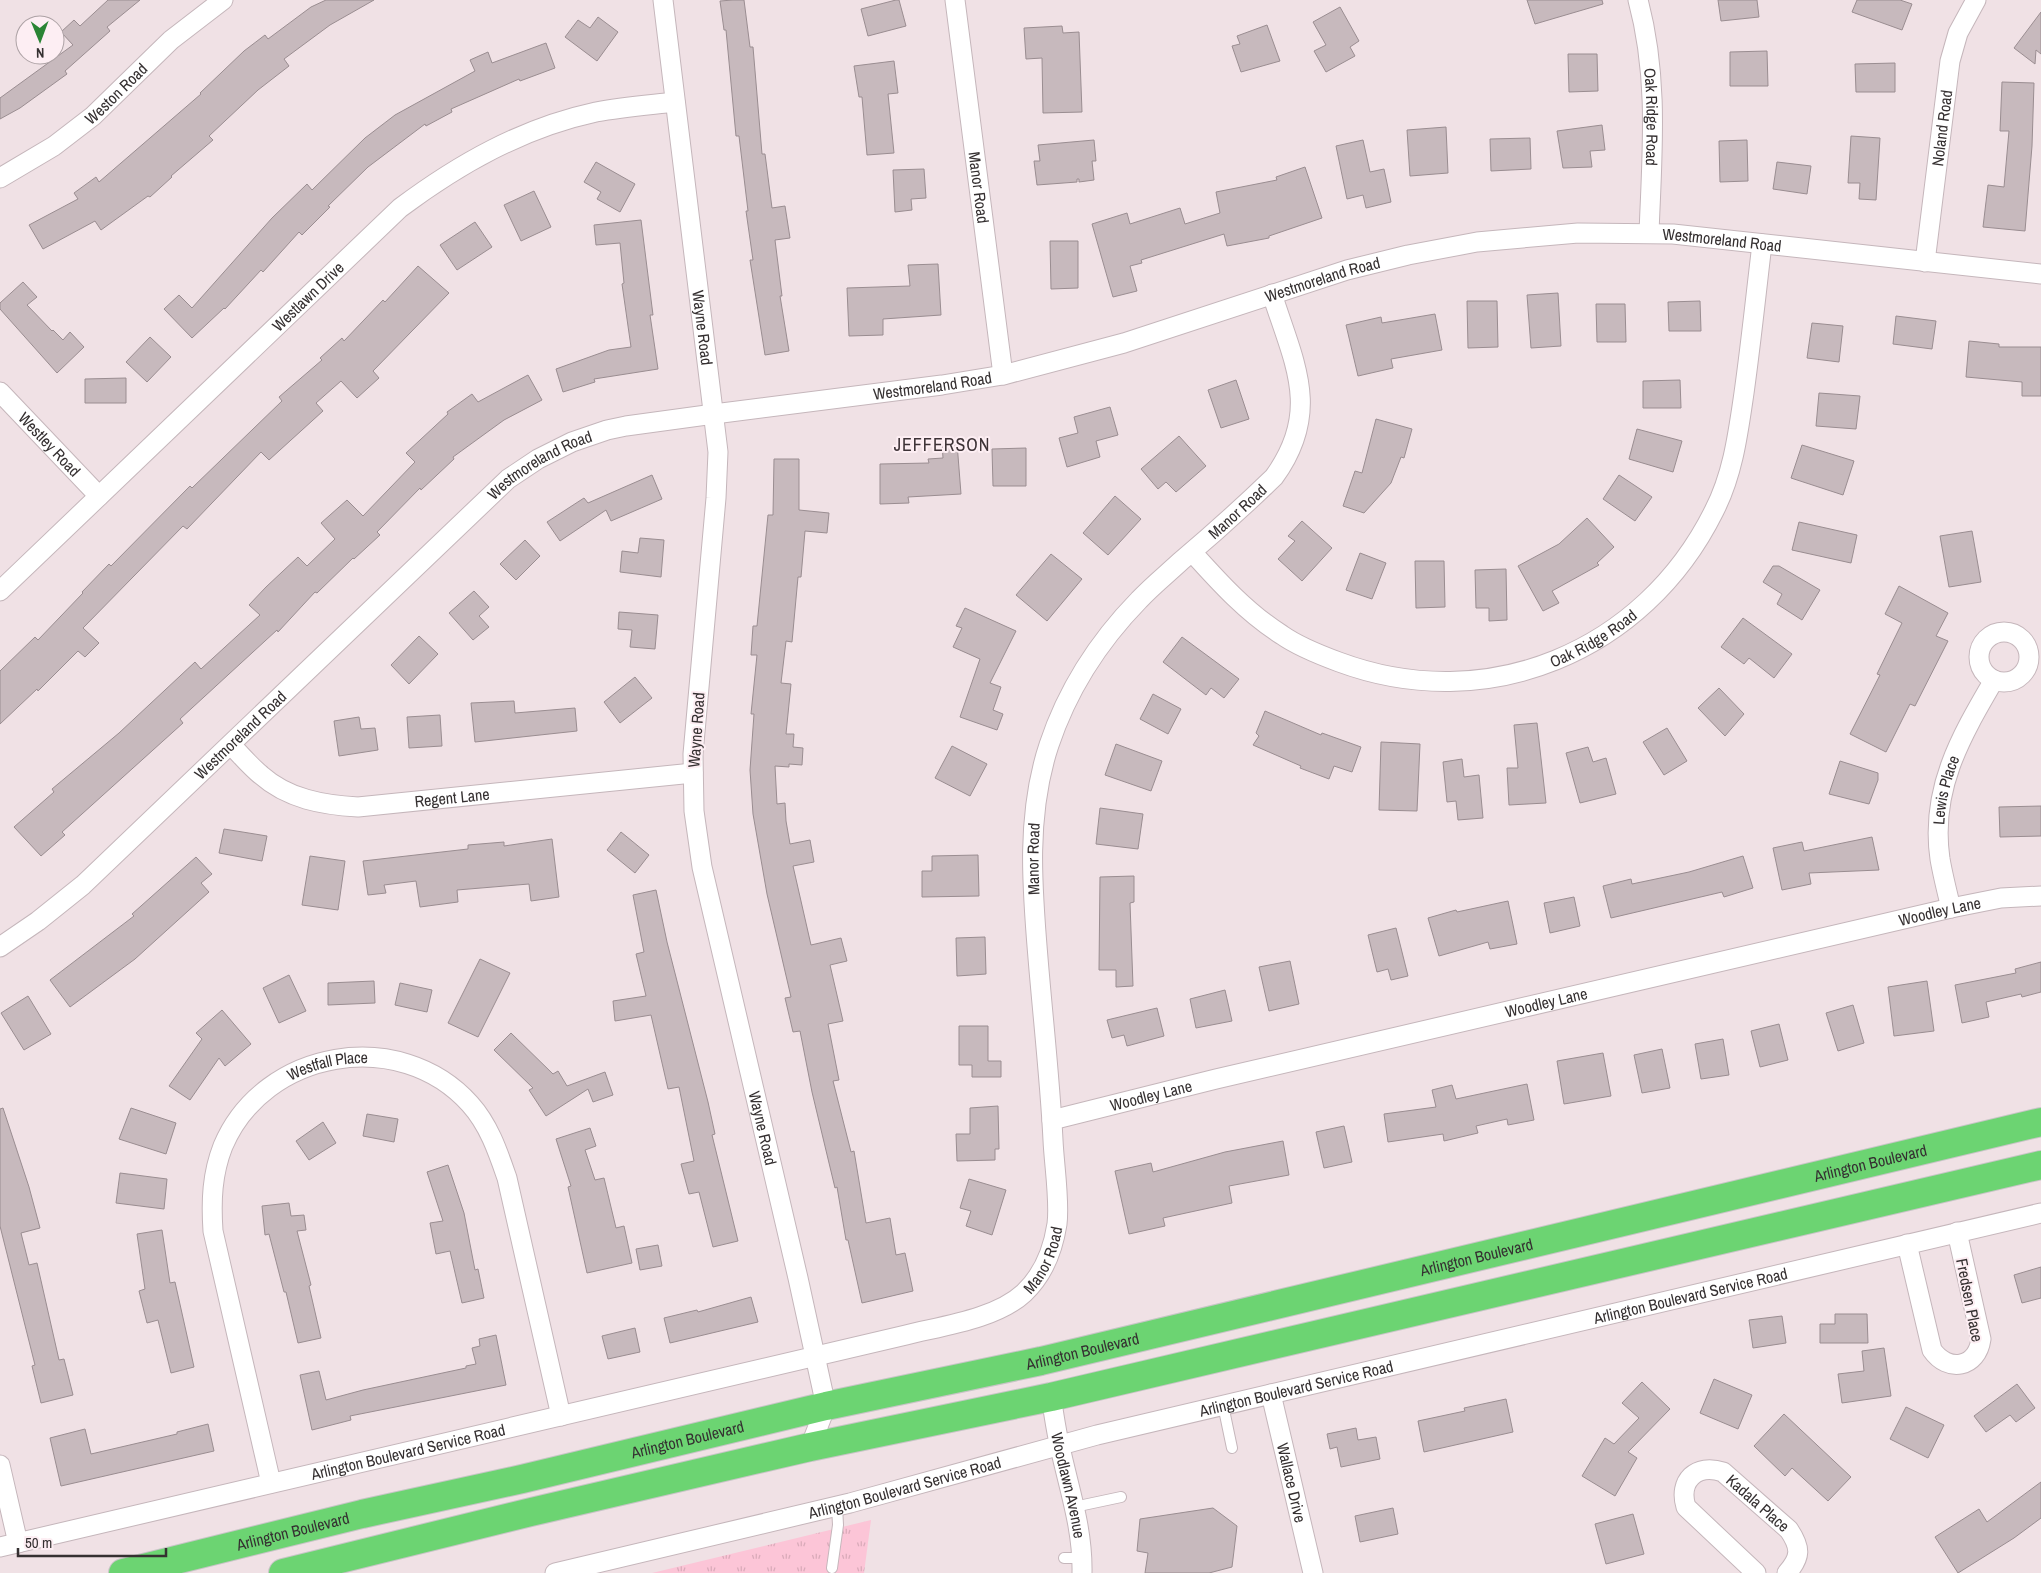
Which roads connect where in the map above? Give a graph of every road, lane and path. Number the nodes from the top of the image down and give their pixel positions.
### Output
1 (223, 0) edge
2 (662, 0) edge
3 (955, 0) edge
4 (1638, 0) edge
5 (1976, 0) edge
6 (675, 102) junction
7 (0, 178) edge
8 (1649, 233) junction
9 (1762, 244) junction
10 (1924, 262) junction
11 (2041, 274) edge
12 (1272, 294) junction
13 (1003, 375) junction
14 (0, 392) edge
15 (714, 414) junction
16 (99, 496) junction
17 (1192, 552) junction
18 (0, 591) edge
19 (1994, 680) dead end
20 (231, 744) junction
21 (693, 773) junction
22 (2041, 896) edge
23 (1951, 908) junction
24 (0, 947) edge
25 (1052, 1120) junction
26 (2041, 1122) edge
27 (2041, 1165) edge
28 (2041, 1213) edge
29 (1957, 1232) junction
30 (1907, 1244) junction
31 (1103, 1346) junction
32 (815, 1357) junction
33 (1271, 1394) junction
34 (1051, 1397) junction
35 (1223, 1405) junction
36 (826, 1406) junction
37 (562, 1416) junction
38 (1059, 1446) junction
39 (810, 1447) junction
40 (1232, 1448) dead end
41 (0, 1466) edge
42 (271, 1483) junction
43 (1121, 1497) dead end
44 (837, 1506) junction
45 (1074, 1507) junction
46 (9, 1545) edge
47 (1076, 1563) edge
48 (832, 1568) dead end
49 (123, 1573) edge
50 (283, 1573) edge
51 (554, 1573) edge
52 (1313, 1573) edge
53 (1756, 1573) edge
54 (1787, 1573) edge

1 - 7 street, Weston Road
2 - 6 street, Wayne Road
3 - 13 street, Manor Road
4 - 8 street, Oak Ridge Road
5 - 10 street, Noland Road
6 - 15 street, Wayne Road
6 - 16 street, Westlawn Drive
8 - 9 street, Westmoreland Road
8 - 12 street, Westmoreland Road
9 - 10 street, Westmoreland Road
9 - 17 street, Oak Ridge Road
10 - 11 street, Westmoreland Road
12 - 13 street, Westmoreland Road
12 - 17 street, Manor Road
13 - 15 street, Westmoreland Road
14 - 16 street, Westley Road
15 - 20 street, Westmoreland Road
15 - 21 street, Wayne Road
16 - 18 street, Westlawn Drive
17 - 25 street, Manor Road
19 - 23 street, Lewis Place
20 - 21 street, Regent Lane
20 - 24 street, Westmoreland Road
21 - 32 street, Wayne Road
22 - 23 street, Woodley Lane
23 - 25 street, Woodley Lane
25 - 32 street, Manor Road
26 - 31 highway, Arlington Boulevard
27 - 34 highway
28 - 29 street, Arlington Boulevard Service Road
29 - 30 street, Arlington Boulevard Service Road
29 - 30 street, Fredsen Place
30 - 33 street, Arlington Boulevard Service Road
31 - 34 highway
31 - 36 highway, Arlington Boulevard
32 - 36 street, Wayne Road
32 - 37 street, Arlington Boulevard Service Road
33 - 35 street, Arlington Boulevard Service Road
33 - 52 street, Wallace Drive
34 - 38 street, Woodlawn Avenue
34 - 39 highway
35 - 38 street, Arlington Boulevard Service Road
35 - 40 lane
36 - 39 street
36 - 49 highway, Arlington Boulevard
37 - 42 street, Arlington Boulevard Service Road
37 - 42 street, Westfall Place
38 - 44 street, Arlington Boulevard Service Road
38 - 45 street, Woodlawn Avenue
39 - 50 highway
41 - 46 street
42 - 46 street, Arlington Boulevard Service Road
43 - 45 lane
44 - 48 lane
44 - 51 street, Arlington Boulevard Service Road
45 - 47 street, Woodlawn Avenue
53 - 54 street, Kadala Place

